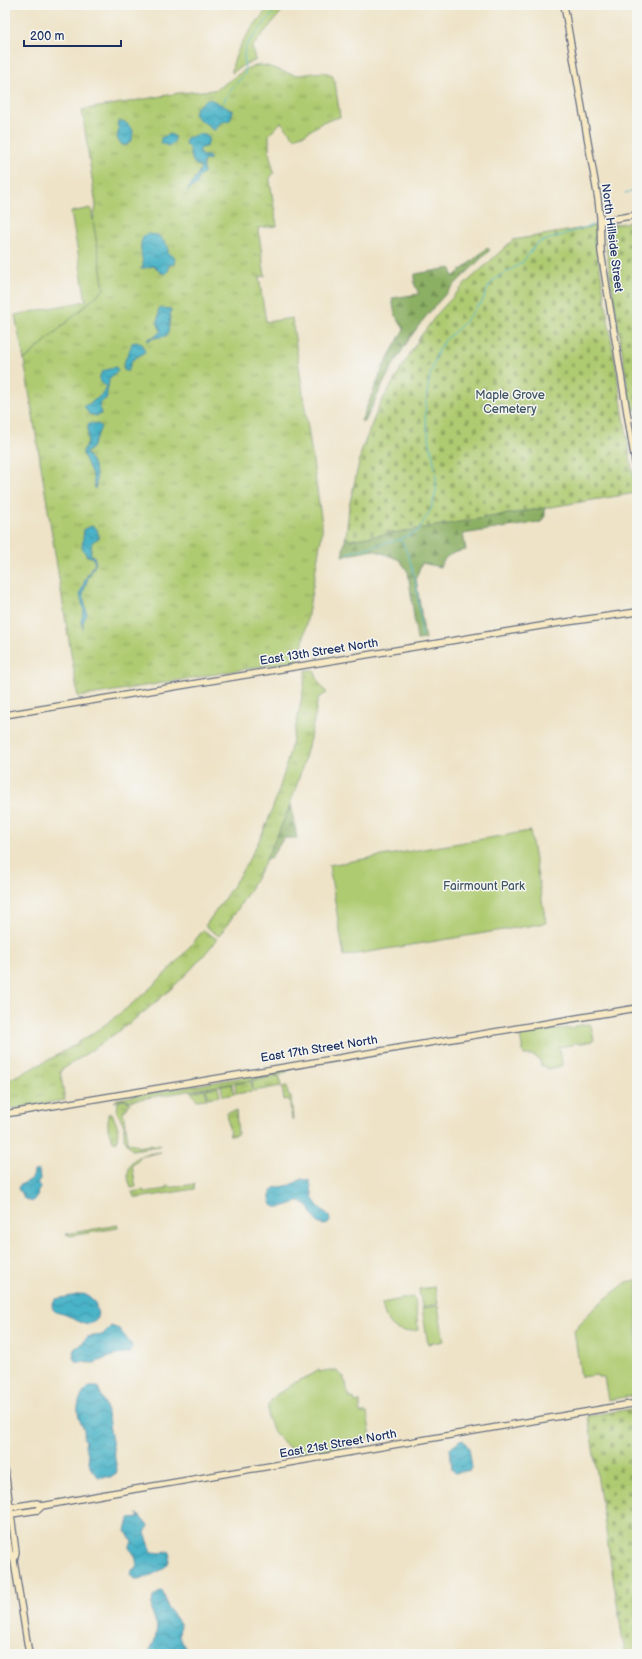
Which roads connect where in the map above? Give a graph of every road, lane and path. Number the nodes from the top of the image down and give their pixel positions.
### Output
1 (564, 5) edge
2 (637, 214) edge
3 (600, 220) junction
4 (637, 474) edge
5 (637, 612) edge
6 (5, 715) edge
7 (637, 1008) edge
8 (5, 1114) edge
9 (637, 1403) edge
10 (5, 1470) edge
11 (42, 1506) junction
12 (8, 1507) edge
13 (8, 1515) edge
14 (5, 1524) edge
15 (14, 1561) junction
16 (29, 1654) edge

1 - 3 main road, North Hillside Street
2 - 3 main road
3 - 4 main road, North Hillside Street
5 - 6 main road, East 13th Street North
7 - 8 main road, East 17th Street North
9 - 11 main road, East 21st Street North
10 - 12 main road
11 - 12 main road, East 21st Street North
11 - 13 main road, East 21st Street North
12 - 13 main road
13 - 15 main road
14 - 15 main road
15 - 16 main road

